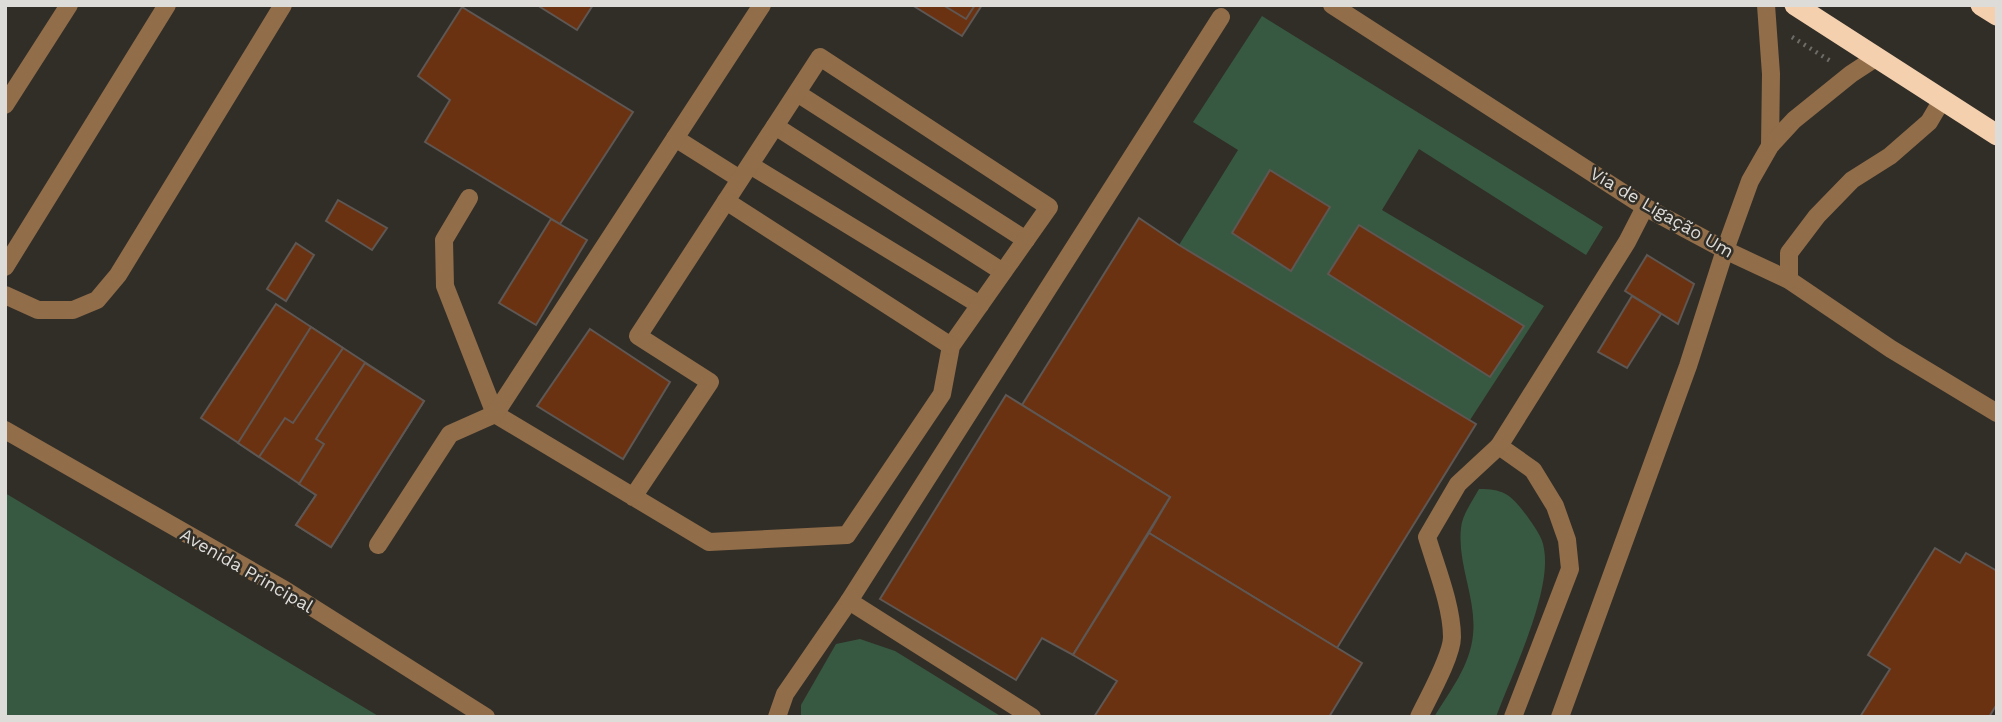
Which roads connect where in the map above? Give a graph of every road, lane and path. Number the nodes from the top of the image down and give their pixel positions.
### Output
1 (69, 5) edge
2 (167, 5) edge
3 (283, 5) edge
4 (762, 5) edge
5 (1332, 5) edge
6 (1766, 5) edge
7 (1795, 5) edge
8 (1981, 5) edge
9 (1997, 15) edge
10 (1220, 17) dead end
11 (1877, 57) junction
12 (797, 93) junction
13 (1942, 100) junction
14 (5, 105) edge
15 (775, 126) junction
16 (1997, 135) edge
17 (675, 138) junction
18 (1770, 146) junction
19 (745, 172) junction
20 (468, 198) dead end
21 (726, 201) junction
22 (1645, 207) junction
23 (1026, 240) junction
24 (1725, 250) junction
25 (5, 267) edge
26 (1003, 271) junction
27 (1789, 280) junction
28 (5, 295) edge
29 (980, 305) junction
30 (951, 346) junction
31 (1997, 413) edge
32 (495, 414) junction
33 (5, 430) edge
34 (1499, 446) junction
35 (633, 497) junction
36 (378, 545) dead end
37 (849, 601) junction
38 (486, 717) edge
39 (777, 717) edge
40 (1032, 717) edge
41 (1419, 717) edge
42 (1513, 717) edge
43 (1560, 717) edge

1 - 14 lane
2 - 25 lane
3 - 28 lane
4 - 17 lane
5 - 22 lane, Via de Ligação Um
6 - 18 lane
7 - 11 highway
8 - 9 highway
10 - 37 lane
11 - 13 highway
11 - 18 lane
12 - 15 lane
12 - 23 lane
12 - 23 lane
13 - 16 highway
13 - 27 lane
15 - 19 lane
15 - 26 lane
17 - 19 lane
17 - 32 lane
18 - 24 lane
19 - 21 lane
19 - 29 lane
20 - 32 lane
21 - 30 lane
21 - 35 lane
22 - 24 lane, Via de Ligação Um
22 - 34 lane
23 - 26 lane
24 - 27 lane, Via de Ligação Um
24 - 43 lane
26 - 29 lane
27 - 31 lane, Via de Ligação Um
29 - 30 lane
30 - 35 lane
32 - 35 lane
32 - 36 lane
33 - 38 lane, Avenida Principal
34 - 41 lane
34 - 42 lane
37 - 39 lane
37 - 40 lane

